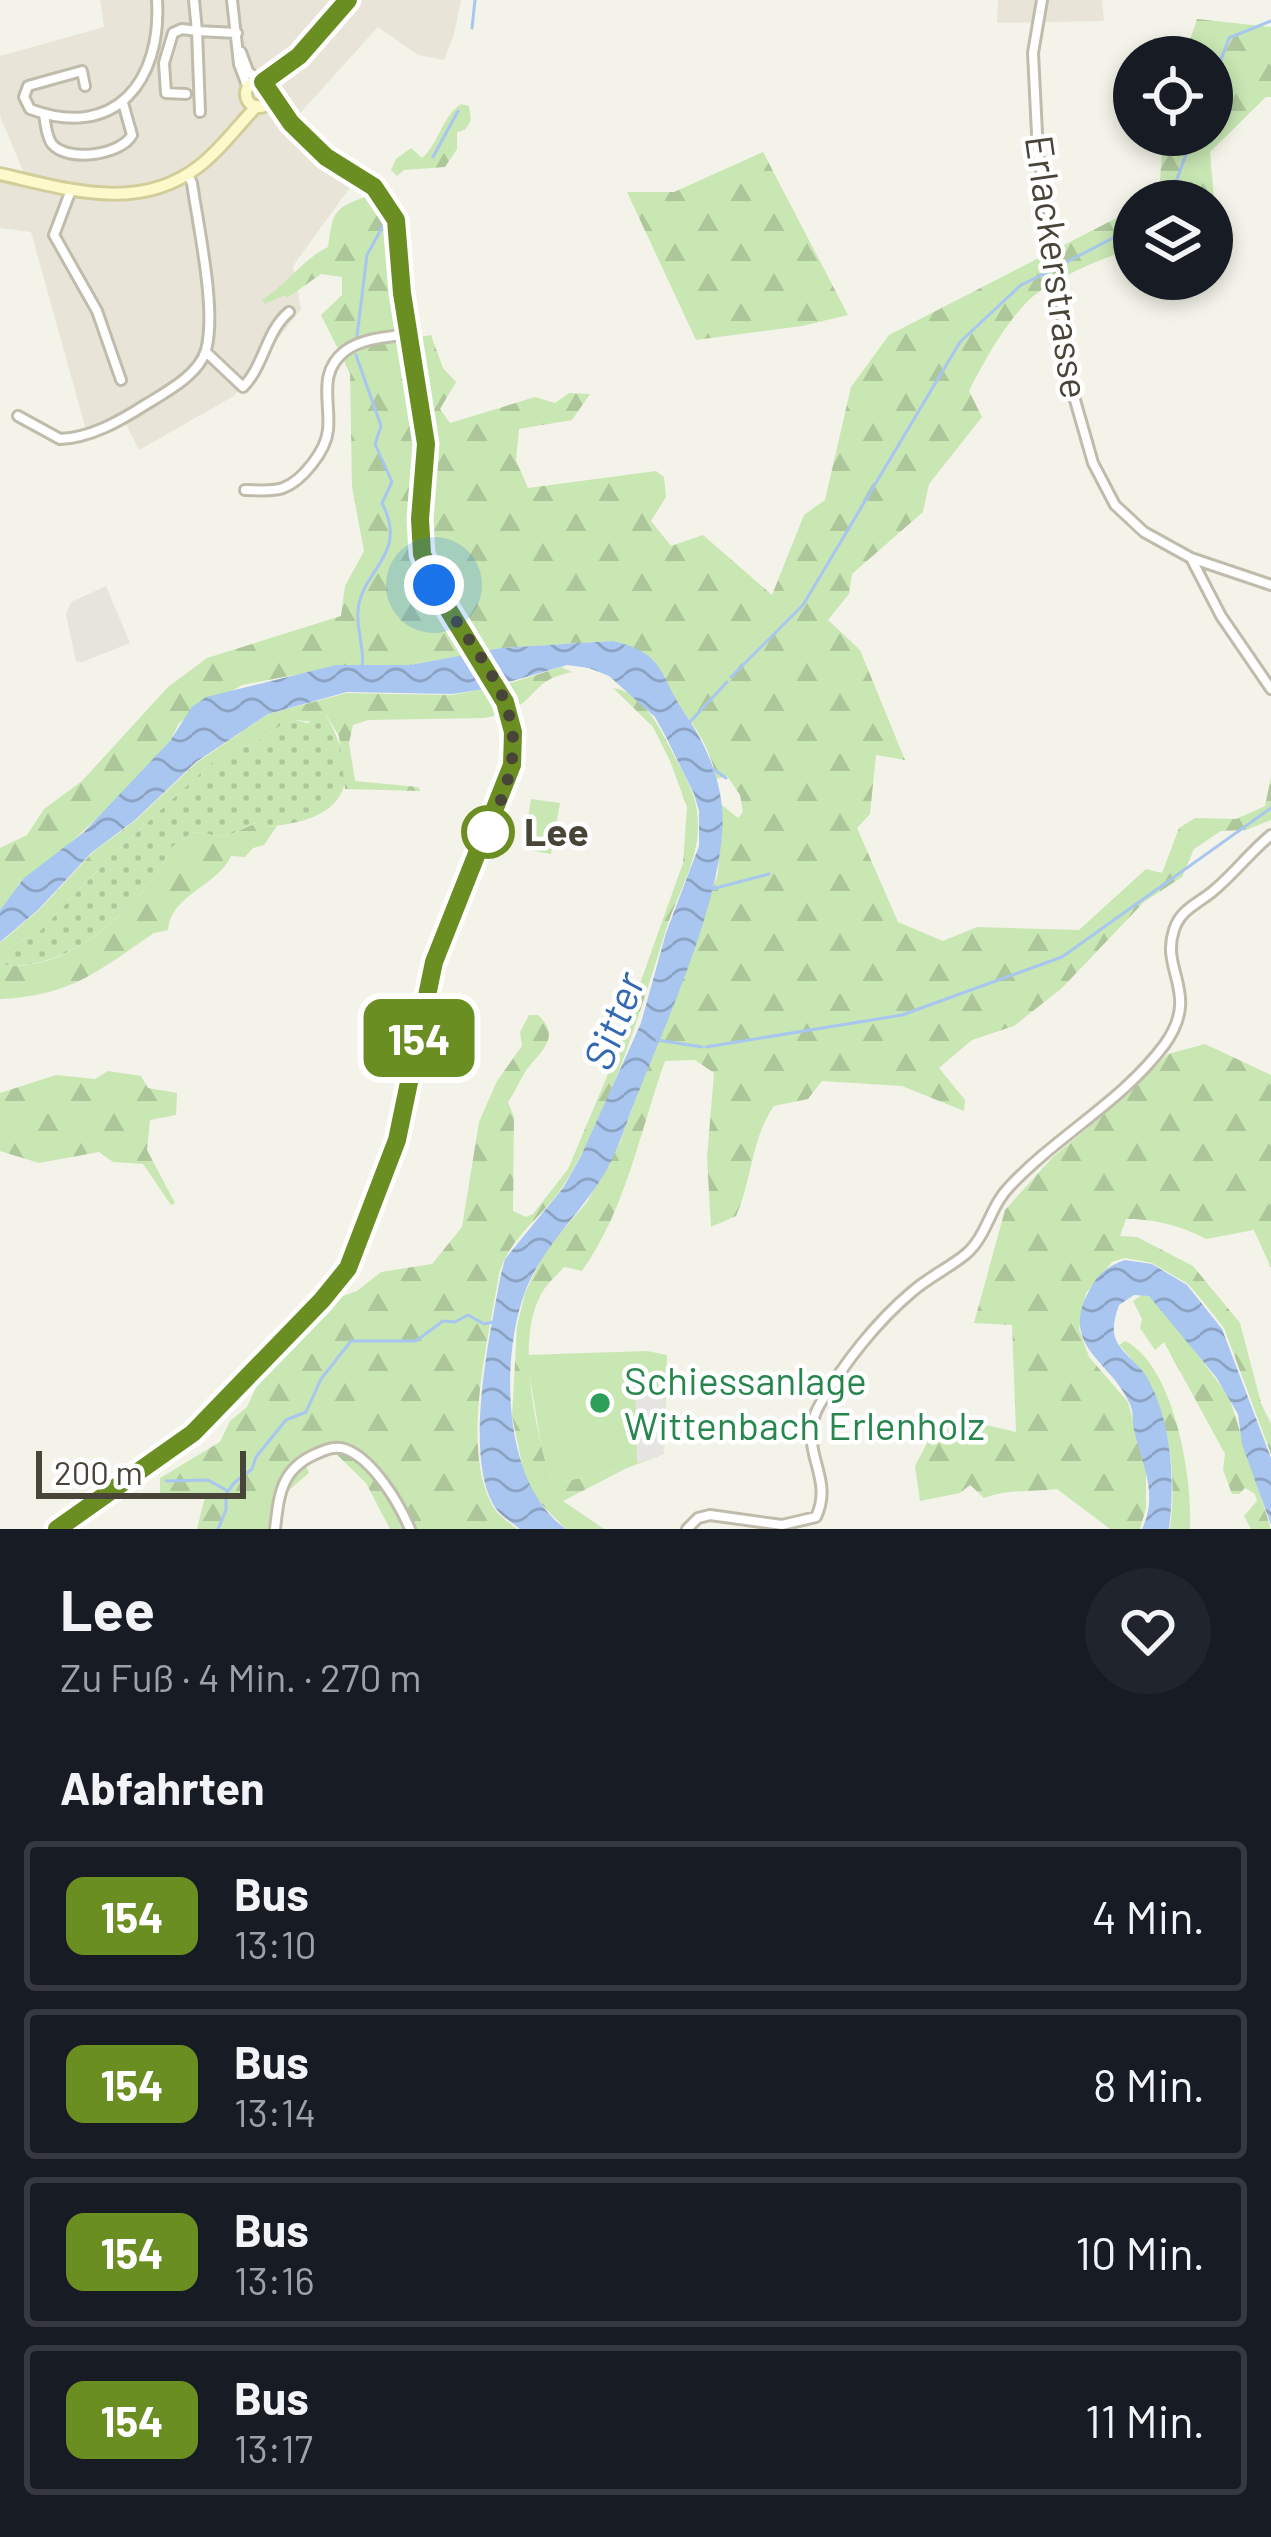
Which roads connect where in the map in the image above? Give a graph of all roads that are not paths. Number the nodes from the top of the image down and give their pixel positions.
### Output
1 (158, 0) edge
2 (194, 0) edge
3 (232, 0) edge
4 (348, 0) edge
5 (1042, 0) edge
6 (197, 31) junction
7 (237, 33) junction
8 (85, 86) dead end
9 (186, 94) dead end
10 (260, 94) junction
11 (123, 103) junction
12 (200, 112) dead end
13 (44, 114) junction
14 (0, 174) edge
15 (188, 175) junction
16 (71, 190) junction
17 (290, 312) dead end
18 (408, 334) junction
19 (206, 352) junction
20 (121, 380) dead end
21 (18, 416) dead end
22 (245, 490) dead end
23 (1191, 558) junction
24 (1271, 585) edge
25 (1271, 689) edge
26 (1271, 835) edge
27 (57, 1529) edge
28 (275, 1529) edge
29 (410, 1529) edge
30 (687, 1529) edge

1 - 11 street
2 - 6 street
3 - 7 street
4 - 10 street
5 - 23 street, Erlackerstrasse
6 - 7 street
6 - 9 street
6 - 12 street
7 - 10 street
8 - 13 street
10 - 15 street
10 - 18 street
11 - 13 street
11 - 13 street
14 - 16 street
15 - 16 street
15 - 19 street
16 - 20 street
17 - 19 street
18 - 22 street
18 - 27 street
19 - 21 street
23 - 24 street, Erlackerstrasse
23 - 25 street
26 - 30 street
28 - 29 street

